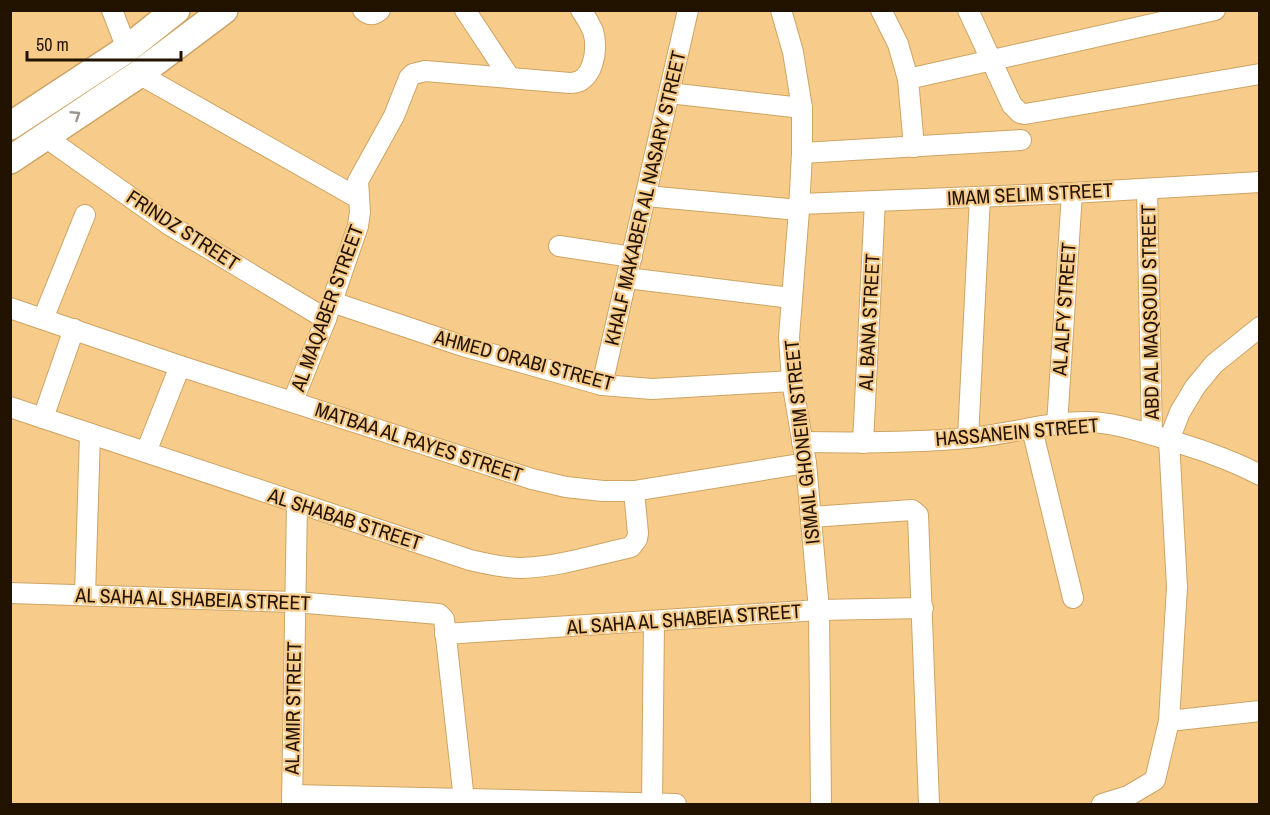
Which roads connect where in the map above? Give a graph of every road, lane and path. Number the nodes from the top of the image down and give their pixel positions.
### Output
1 (112, 10) edge
2 (176, 10) edge
3 (224, 10) edge
4 (363, 10) edge
5 (380, 10) edge
6 (465, 10) edge
7 (581, 10) edge
8 (688, 10) edge
9 (781, 10) edge
10 (881, 10) edge
11 (968, 10) edge
12 (1215, 10) edge
13 (127, 49) junction
14 (992, 60) junction
15 (139, 74) junction
16 (1260, 74) edge
17 (510, 78) junction
18 (908, 79) junction
19 (669, 93) junction
20 (802, 108) junction
21 (10, 126) edge
22 (44, 136) junction
23 (1021, 140) dead end
24 (914, 147) junction
25 (802, 153) junction
26 (10, 160) edge
27 (1260, 182) edge
28 (1147, 189) junction
29 (1072, 193) junction
30 (646, 196) junction
31 (980, 196) junction
32 (358, 198) junction
33 (875, 201) junction
34 (800, 207) junction
35 (85, 215) dead end
36 (559, 246) dead end
37 (632, 257) junction
38 (627, 278) junction
39 (791, 298) junction
40 (10, 308) edge
41 (329, 311) junction
42 (43, 319) junction
43 (1260, 327) edge
44 (74, 329) junction
45 (180, 366) junction
46 (792, 381) junction
47 (602, 385) junction
48 (293, 401) junction
49 (10, 407) edge
50 (43, 418) junction
51 (1057, 425) junction
52 (1032, 429) junction
53 (90, 434) junction
54 (1161, 437) junction
55 (968, 438) junction
56 (802, 442) junction
57 (863, 443) junction
58 (146, 452) junction
59 (806, 463) junction
60 (1260, 475) edge
61 (634, 491) junction
62 (297, 503) junction
63 (810, 517) junction
64 (10, 593) edge
65 (85, 595) junction
66 (1074, 598) dead end
67 (295, 602) junction
68 (923, 608) junction
69 (819, 610) junction
70 (654, 621) junction
71 (445, 626) junction
72 (1260, 711) edge
73 (1169, 721) junction
74 (292, 800) edge
75 (464, 800) junction
76 (652, 804) edge
77 (676, 804) edge
78 (821, 804) edge
79 (929, 804) edge
80 (1102, 804) edge

1 - 13 street
2 - 13 main road
3 - 15 main road
4 - 5 street
6 - 17 street
7 - 17 street
8 - 19 street, KHALF MAKABER AL NASARY STREET
9 - 20 street, ISMAIL GHONEIM STREET
10 - 18 street
11 - 14 street
12 - 14 street
13 - 21 main road
14 - 16 street
14 - 18 street
22 -> 15 main road
15 - 32 street
17 - 32 street, AL MAQABER STREET
18 - 24 street
19 - 20 street
19 - 30 street, KHALF MAKABER AL NASARY STREET
20 - 25 street, ISMAIL GHONEIM STREET
22 - 26 main road
22 - 41 street, FRINDZ STREET
23 - 24 street
24 - 25 street
25 - 34 street, ISMAIL GHONEIM STREET
27 - 28 street, IMAM SELIM STREET
28 - 29 street, IMAM SELIM STREET
28 - 54 street, ABD AL MAQSOUD STREET
29 - 31 street, IMAM SELIM STREET
29 - 51 street, AL ALFY STREET
30 - 34 street, IMAM SELIM STREET
30 - 37 street, KHALF MAKABER AL NASARY STREET
31 - 33 street, IMAM SELIM STREET
31 - 55 street
32 - 41 street, AL MAQABER STREET
33 - 34 street, IMAM SELIM STREET
33 - 57 street, AL BANA STREET
34 - 39 street, ISMAIL GHONEIM STREET
35 - 42 street
36 - 37 street
37 - 38 street, KHALF MAKABER AL NASARY STREET
38 - 39 street
38 - 47 street, KHALF MAKABER AL NASARY STREET
39 - 46 street, ISMAIL GHONEIM STREET
40 - 42 street, MATBAA AL RAYES STREET
41 - 47 street, AHMED ORABI STREET
41 - 48 street, AL MAQABER STREET
42 - 44 street, MATBAA AL RAYES STREET
43 - 54 street
44 - 45 street, MATBAA AL RAYES STREET
44 - 50 street
45 - 48 street, MATBAA AL RAYES STREET
45 - 58 street
46 - 47 street, AHMED ORABI STREET
46 - 56 street, ISMAIL GHONEIM STREET
48 - 61 street, MATBAA AL RAYES STREET
49 - 50 street, AL SHABAB STREET
50 - 53 street, AL SHABAB STREET
51 - 52 street, HASSANEIN STREET
51 - 54 street, HASSANEIN STREET
52 - 55 street, HASSANEIN STREET
52 - 66 street
53 - 58 street, AL SHABAB STREET
53 - 65 street
54 - 60 street, HASSANEIN STREET
54 - 73 street, ABD AL MAQSOUD STREET
55 - 57 street, HASSANEIN STREET
56 - 57 street, HASSANEIN STREET
56 - 59 street, ISMAIL GHONEIM STREET
58 - 62 street, AL SHABAB STREET
59 - 61 street, MATBAA AL RAYES STREET
59 - 63 street, ISMAIL GHONEIM STREET
61 - 62 street, AL SHABAB STREET
62 - 67 street, AL AMIR STREET
63 - 68 street
63 - 69 street, ISMAIL GHONEIM STREET
64 - 65 street, AL SAHA AL SHABEIA STREET
65 - 67 street, AL SAHA AL SHABEIA STREET
67 - 71 street, AL SAHA AL SHABEIA STREET
67 - 74 street, AL AMIR STREET
68 - 69 street, AL SAHA AL SHABEIA STREET
68 - 79 street
69 - 70 street, AL SAHA AL SHABEIA STREET
69 - 78 street, ISMAIL GHONEIM STREET
70 - 71 street, AL SAHA AL SHABEIA STREET
70 - 76 street
71 - 75 street
72 - 73 street
73 - 80 street, ABD AL MAQSOUD STREET
74 - 75 street
75 - 76 street
76 - 77 street

